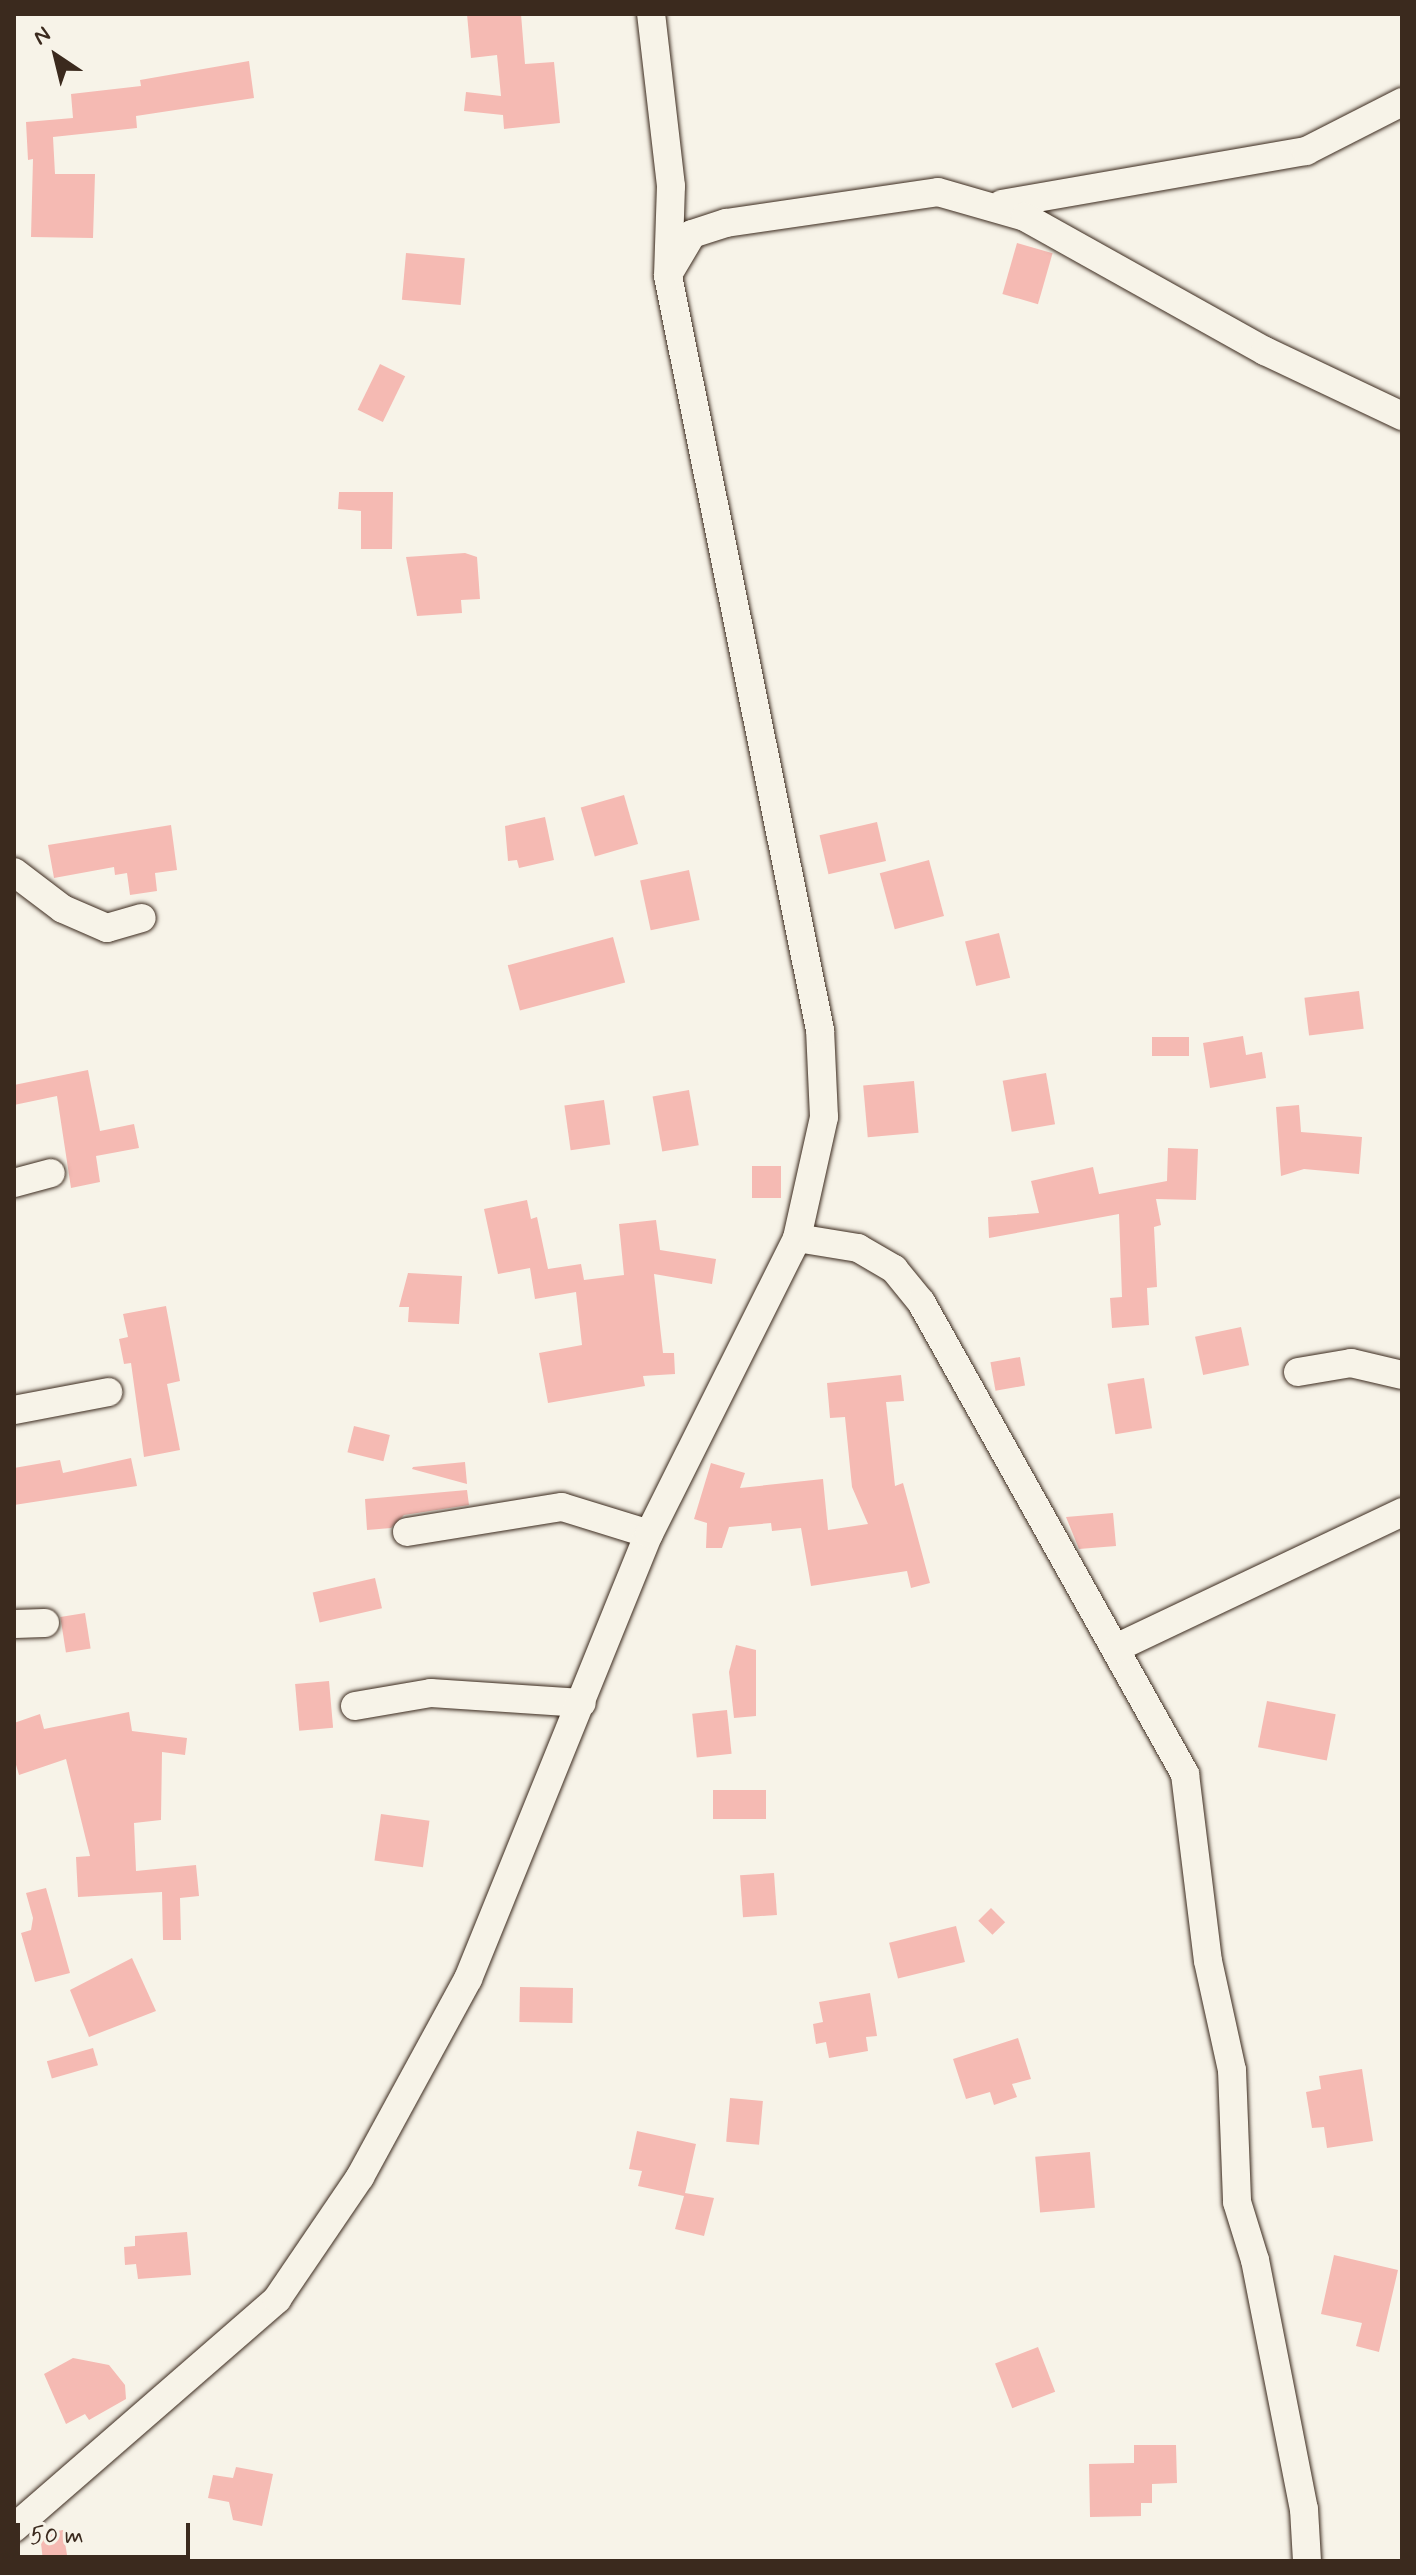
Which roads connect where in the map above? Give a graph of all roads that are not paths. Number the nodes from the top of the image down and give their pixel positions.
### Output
1 (651, 14) edge
2 (1402, 102) edge
3 (671, 186) junction
4 (997, 205) junction
5 (726, 223) junction
6 (668, 276) junction
7 (1402, 416) edge
8 (14, 872) edge
9 (142, 918) dead end
10 (51, 1173) dead end
11 (14, 1183) edge
12 (797, 1238) junction
13 (1298, 1372) dead end
14 (1402, 1375) edge
15 (108, 1392) dead end
16 (14, 1410) edge
17 (1402, 1512) edge
18 (407, 1532) dead end
19 (649, 1534) junction
20 (45, 1623) dead end
21 (14, 1624) edge
22 (1116, 1648) junction
23 (582, 1703) junction
24 (355, 1706) dead end
25 (14, 2528) edge
26 (1307, 2561) edge

1 - 3 street
2 - 4 street
3 - 5 street
3 - 6 street
4 - 5 street
4 - 7 street
5 - 6 street
6 - 12 street
8 - 9 street
10 - 11 street
12 - 19 street
12 - 22 street
13 - 14 street
15 - 16 street
17 - 22 street
18 - 19 street
19 - 23 street
20 - 21 street
22 - 26 street
23 - 24 street
23 - 25 street

